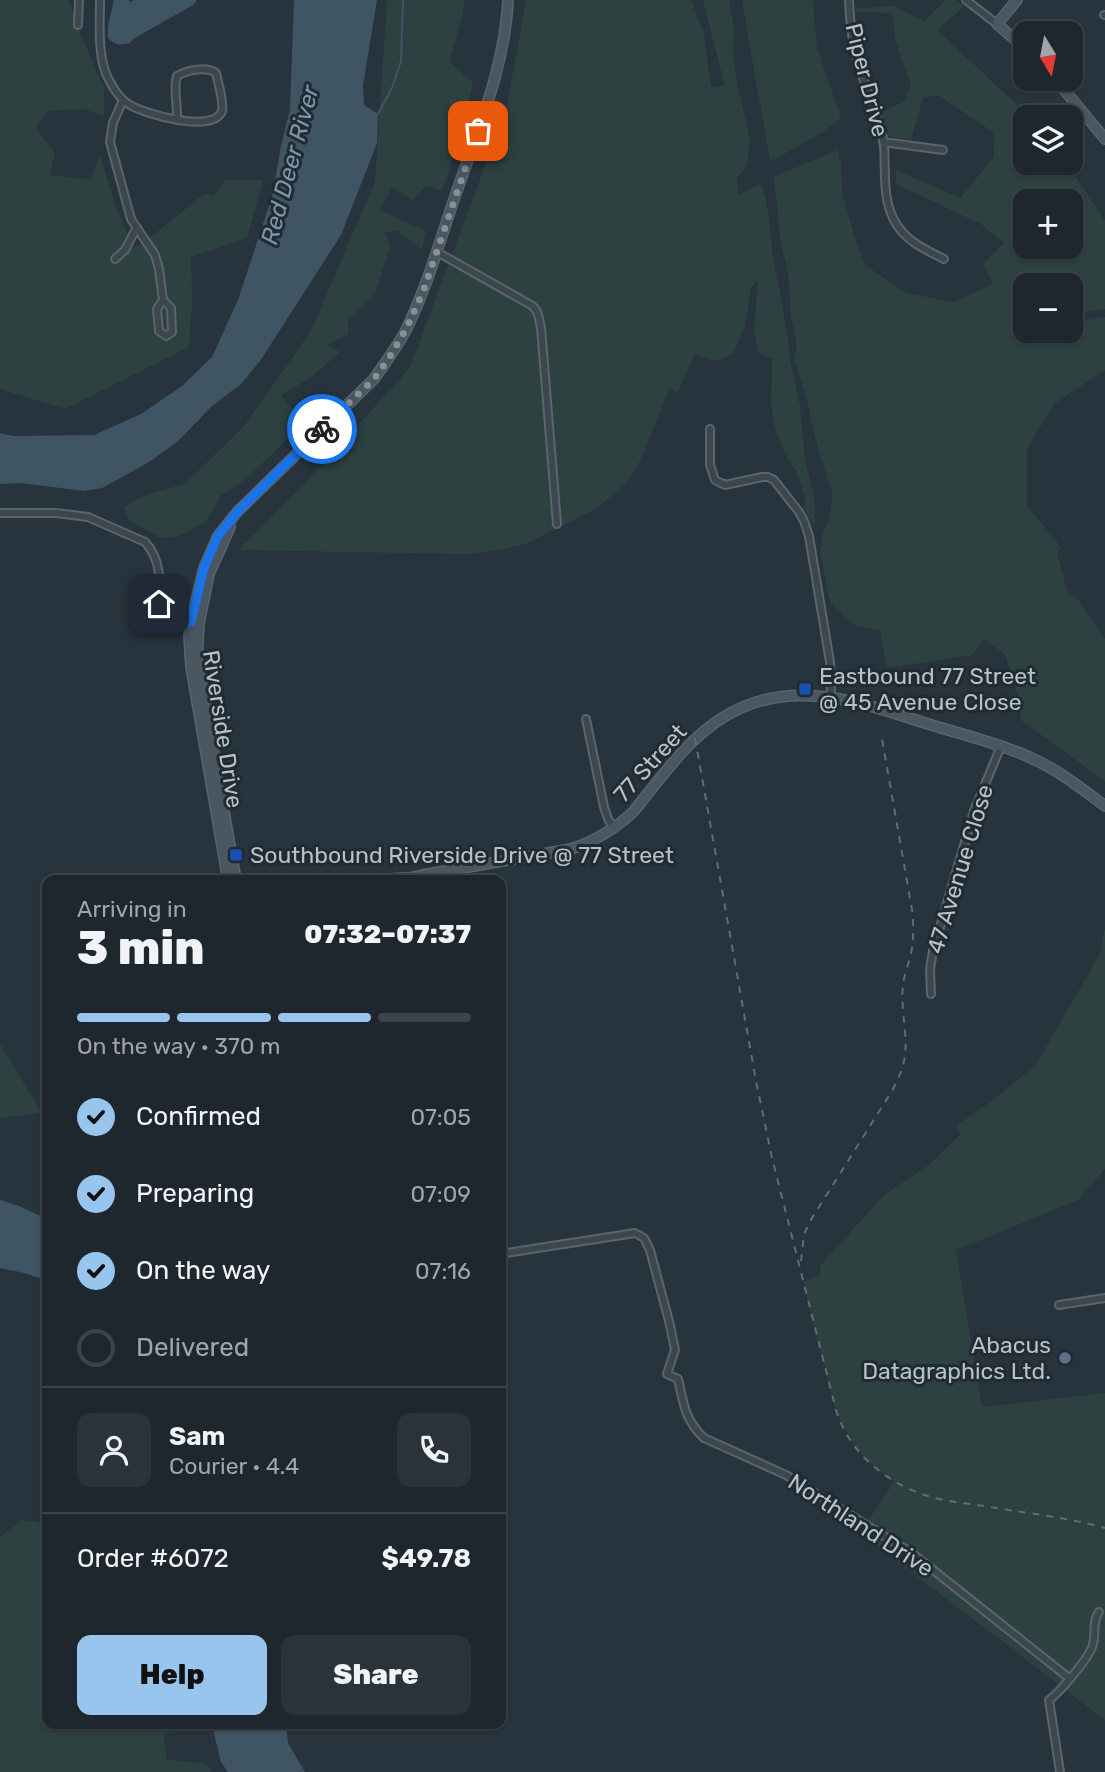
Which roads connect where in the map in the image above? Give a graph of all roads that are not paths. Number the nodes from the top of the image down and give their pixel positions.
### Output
1 (79, 0) edge
2 (100, 0) edge
3 (508, 0) edge
4 (849, 0) edge
5 (966, 0) edge
6 (1017, 0) edge
7 (997, 24) junction
8 (78, 25) dead end
9 (1013, 38) edge
10 (1065, 91) edge
11 (123, 100) junction
12 (177, 120) junction
13 (1105, 139) edge
14 (883, 142) junction
15 (943, 150) dead end
16 (136, 229) junction
17 (437, 252) junction
18 (944, 258) dead end
19 (116, 259) dead end
20 (163, 300) junction
21 (710, 429) dead end
22 (0, 513) edge
23 (557, 524) dead end
24 (195, 622) junction
25 (830, 696) junction
26 (586, 719) dead end
27 (1001, 746) junction
28 (1105, 806) edge
29 (614, 828) junction
30 (227, 875) edge
31 (235, 875) edge
32 (422, 875) edge
33 (930, 994) dead end
34 (506, 1253) edge
35 (1105, 1298) edge
36 (1059, 1305) dead end
37 (1099, 1612) dead end
38 (1069, 1678) junction
39 (1060, 1772) edge

1 - 8 street
2 - 11 street
3 - 17 main road, Riverside Drive
4 - 14 street, Piper Drive
5 - 7 street
6 - 7 main road
7 - 9 main road
10 - 13 main road
11 - 12 street
11 - 16 street
12 - 12 street
14 - 15 street
14 - 18 street, Piper Drive
16 - 19 street
16 - 20 street
17 - 23 street
17 - 24 main road, Riverside Drive
20 - 20 street
21 - 25 street
22 - 24 street
24 - 30 main road, Riverside Drive
24 - 31 main road, Riverside Drive
25 - 27 main road, 77 Street
25 - 29 main road, 77 Street
26 - 29 street
27 - 28 main road, 77 Street
27 - 33 street, 47 Avenue Close
29 - 32 main road, 77 Street
34 - 38 street, Northland Drive
35 - 36 street
37 - 38 street
38 - 39 street

